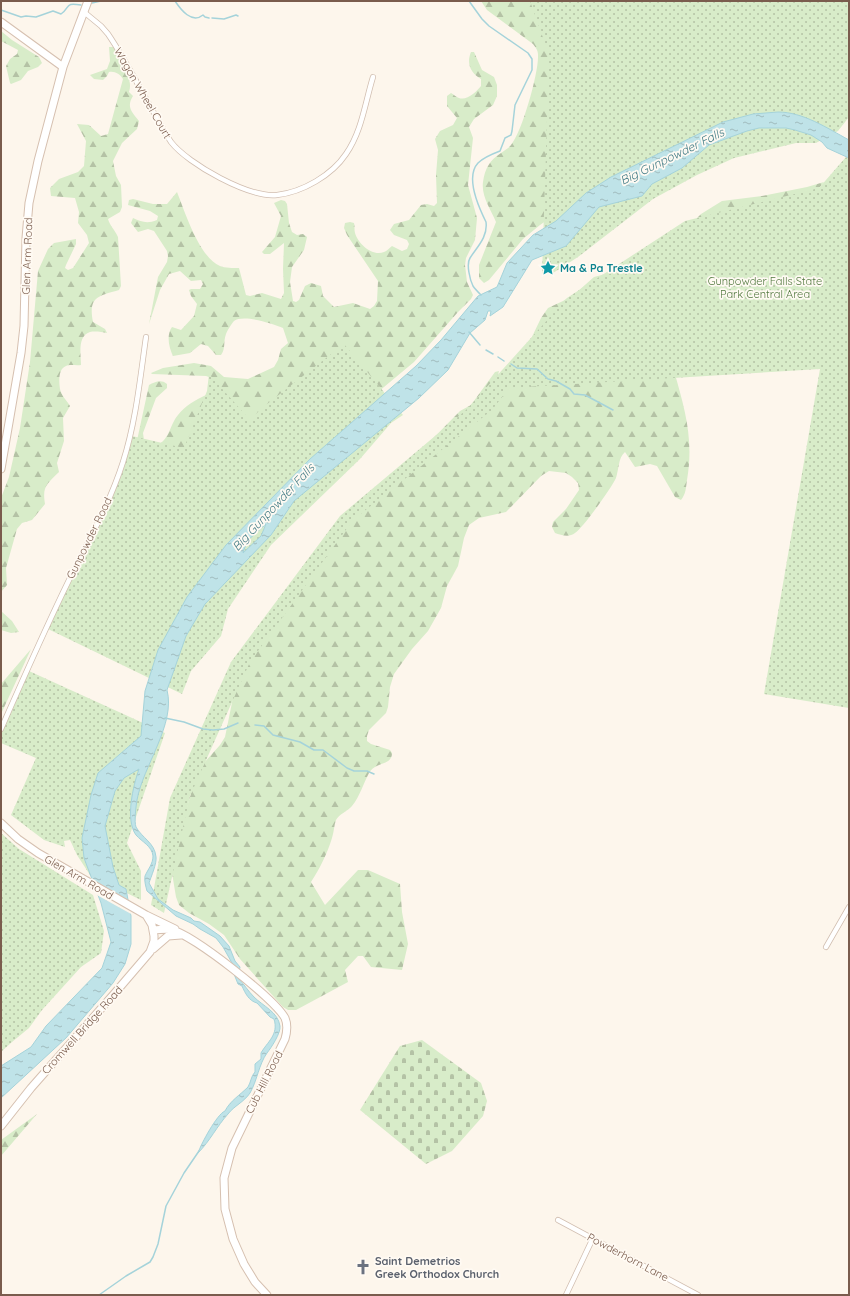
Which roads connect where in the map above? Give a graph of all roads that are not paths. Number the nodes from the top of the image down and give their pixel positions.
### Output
1 (88, 1) edge
2 (84, 12) junction
3 (1, 22) edge
4 (63, 67) junction
5 (373, 77) dead end
6 (146, 337) dead end
7 (1, 469) edge
8 (1, 729) edge
9 (1, 823) edge
10 (849, 906) edge
11 (146, 915) junction
12 (154, 930) junction
13 (184, 935) junction
14 (826, 947) dead end
15 (150, 952) junction
16 (1, 1126) edge
17 (558, 1220) dead end
18 (593, 1238) junction
19 (267, 1295) edge
20 (566, 1295) edge
21 (698, 1295) edge

1 - 2 main road, Glen Arm Road
2 - 4 main road, Glen Arm Road
2 - 5 street, Wagon Wheel Court
3 - 4 main road
4 - 7 main road, Glen Arm Road
6 - 8 street, Gunpowder Road
9 - 11 main road, Glen Arm Road
10 - 14 street
11 - 12 main road
11 - 13 main road, Glen Arm Road
12 - 13 main road, Cub Hill Road
12 - 15 main road, Cromwell Bridge Road
13 - 15 main road
13 - 19 main road, Cub Hill Road
15 - 16 main road, Cromwell Bridge Road
17 - 18 street, Powderhorn Lane
18 - 20 street
18 - 21 street, Powderhorn Lane

